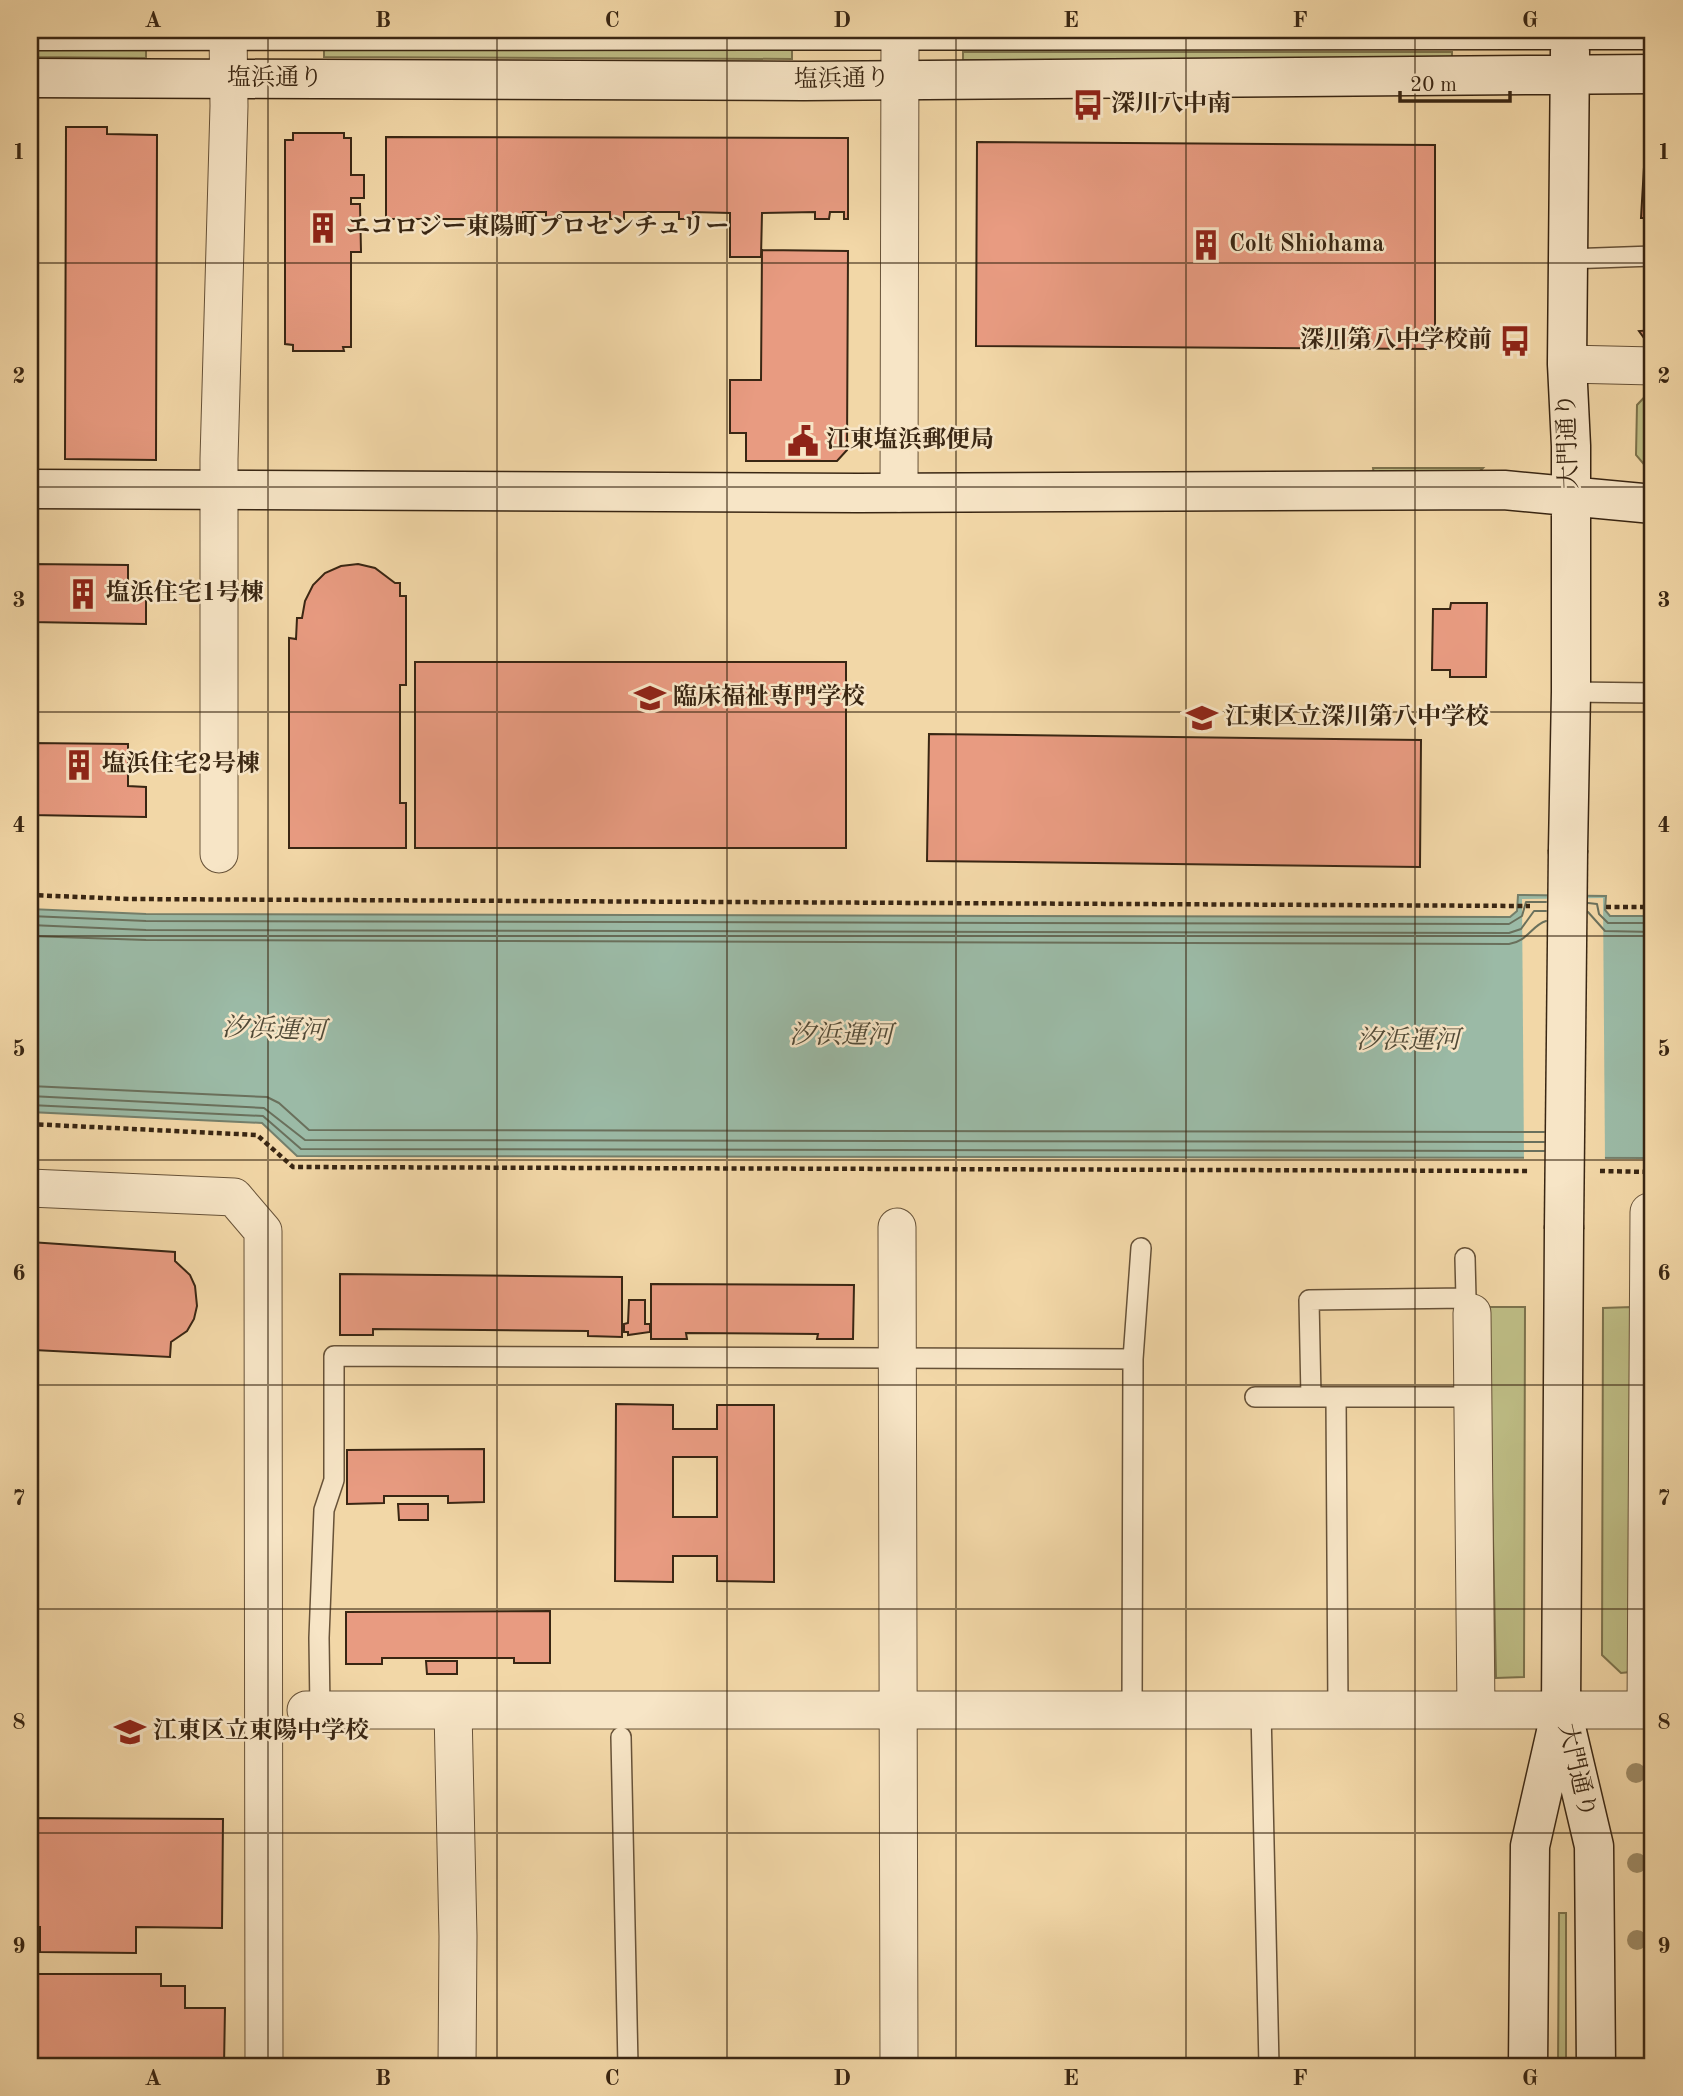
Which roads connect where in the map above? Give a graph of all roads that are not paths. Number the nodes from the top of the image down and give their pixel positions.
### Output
1 (1653, 30) edge
2 (30, 31) edge
3 (1570, 31) edge
4 (228, 32) junction
5 (900, 32) junction
6 (1653, 75) edge
7 (1569, 76) junction
8 (30, 78) edge
9 (229, 78) junction
10 (901, 79) junction
11 (1653, 256) edge
12 (1567, 259) junction
13 (1567, 364) junction
14 (1653, 366) edge
15 (30, 489) edge
16 (219, 491) junction
17 (899, 493) junction
18 (1571, 496) junction
19 (1653, 504) edge
20 (1571, 692) junction
21 (1653, 693) edge
22 (219, 854) dead end
23 (30, 1188) edge
24 (1649, 1212) dead end
25 (897, 1227) dead end
26 (1141, 1248) dead end
27 (1465, 1258) dead end
28 (1469, 1306) junction
29 (900, 1357) junction
30 (1651, 1357) edge
31 (1133, 1359) junction
32 (1255, 1397) dead end
33 (1311, 1397) junction
34 (1336, 1397) junction
35 (1473, 1397) junction
36 (313, 1710) joint
37 (453, 1710) junction
38 (900, 1710) junction
39 (1132, 1710) junction
40 (1262, 1710) junction
41 (1339, 1710) junction
42 (1476, 1710) junction
43 (1562, 1710) junction
44 (1650, 1710) edge
45 (621, 1737) dead end
46 (264, 2066) edge
47 (457, 2066) edge
48 (628, 2066) edge
49 (899, 2066) edge
50 (1269, 2066) edge
51 (1528, 2066) edge
52 (1596, 2066) edge

1 - 3 street, 塩浜通り
2 - 4 street, 塩浜通り
3 - 5 street, 塩浜通り
3 - 7 street, 大門通り
4 - 5 street, 塩浜通り
4 - 9 street
5 - 10 street
6 - 7 street, 塩浜通り
7 - 10 street, 塩浜通り
7 - 12 street, 大門通り
8 - 9 street, 塩浜通り
9 - 10 street, 塩浜通り
9 - 16 street
10 - 17 street
11 - 12 lane
12 - 13 street, 大門通り
13 - 14 street
13 - 18 street, 大門通り
15 - 16 street
16 - 17 street
16 - 22 street
17 - 18 street
18 - 19 street
18 - 20 street, 大門通り
20 - 21 lane
20 - 43 street, 大門通り, bridge
23 - 46 street
24 - 30 street
25 - 29 street
26 - 31 lane
27 - 28 lane
28 - 33 lane
28 - 35 street
29 - 31 lane
29 - 36 lane
29 - 38 street
30 - 44 street
31 - 39 lane
32 - 33 lane
33 - 34 lane
34 - 35 lane
34 - 41 lane
35 - 42 street
36 - 37 street
37 - 38 street
37 - 47 street
38 - 39 street
38 - 49 street
39 - 40 street
40 - 41 street
40 - 50 lane
41 - 42 street
42 - 43 street
43 - 44 street
43 - 51 street, 大門通り
43 - 52 street, 大門通り
45 - 48 lane

